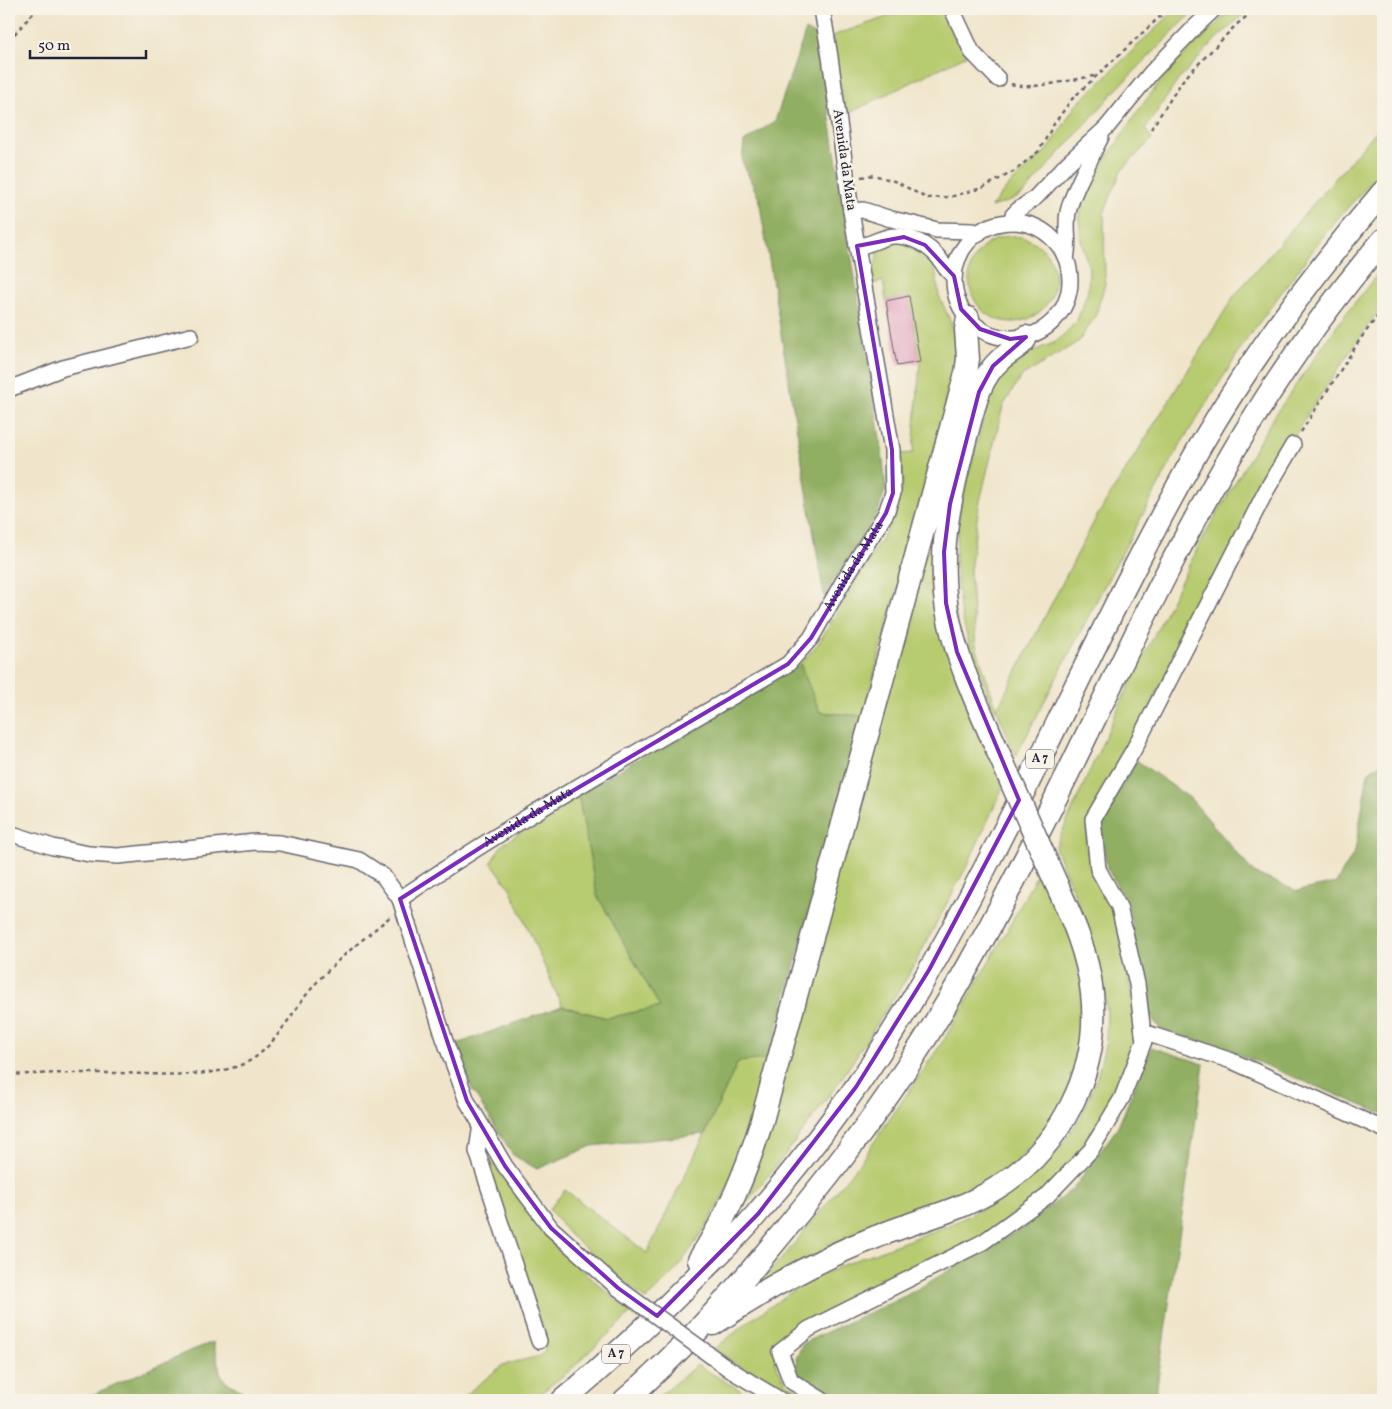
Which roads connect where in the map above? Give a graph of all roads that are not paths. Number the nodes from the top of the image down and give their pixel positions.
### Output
1 (822, 9) edge
2 (952, 9) edge
3 (1214, 9) edge
4 (998, 79) road end
5 (1107, 127) junction
6 (1383, 192) edge
7 (851, 212) junction
8 (1011, 222) junction
9 (979, 232) junction
10 (1383, 240) edge
11 (857, 246) junction
12 (1066, 258) junction
13 (954, 276) junction
14 (968, 318) junction
15 (192, 336) dead end
16 (1026, 337) junction
17 (9, 389) edge
18 (1293, 445) road end
19 (9, 833) edge
20 (401, 903) junction
21 (1143, 1032) junction
22 (481, 1125) junction
23 (1383, 1129) edge
24 (667, 1306) junction
25 (539, 1341) dead end
26 (682, 1347) junction
27 (564, 1400) edge
28 (625, 1400) edge
29 (780, 1400) edge
30 (822, 1400) edge

1 - 7 street, Avenida da Mata
2 - 4 street
3 - 5 street
5 - 8 street
5 - 12 street
6 - 24 highway, A 7
7 - 9 street
7 - 11 street, Avenida da Mata
8 - 9 street
8 - 12 street
9 - 13 street
10 - 26 highway, A 7
11 - 13 street
11 - 20 street, Avenida da Mata
12 - 16 street
13 - 14 street
14 - 16 street
14 - 24 highway
15 - 17 street
16 - 26 highway, bridge
18 - 21 street
19 - 20 street
20 - 22 street
21 - 23 street
21 - 30 street
22 - 25 street
22 - 29 street, bridge
24 - 27 highway, A 7
26 - 28 highway, A 7

